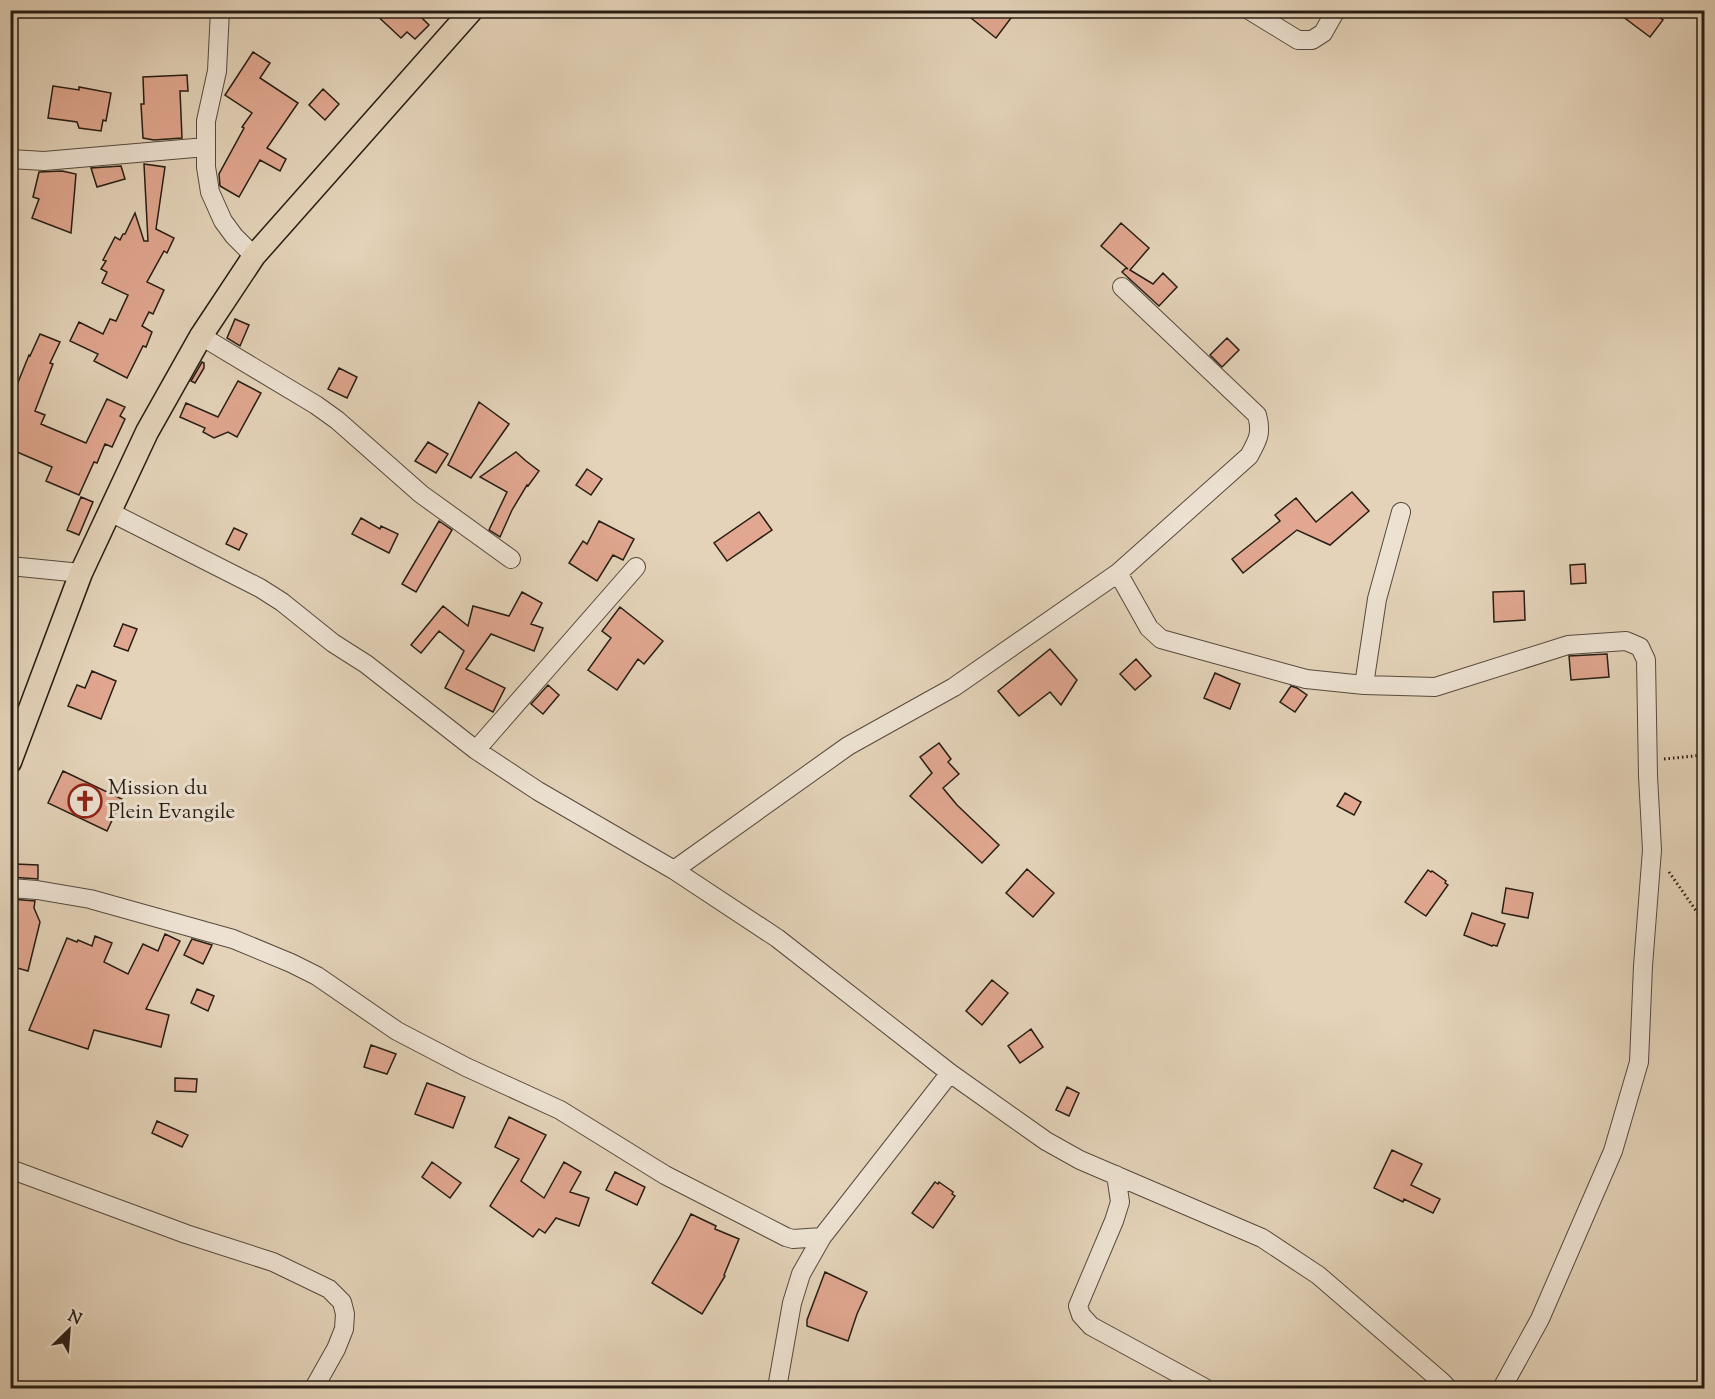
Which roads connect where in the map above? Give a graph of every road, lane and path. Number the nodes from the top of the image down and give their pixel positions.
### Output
1 (220, 10) edge
2 (472, 10) edge
3 (1250, 10) edge
4 (1336, 10) edge
5 (206, 147) junction
6 (10, 159) edge
7 (254, 256) junction
8 (1122, 288) dead end
9 (201, 336) junction
10 (110, 512) junction
11 (1401, 512) dead end
12 (511, 559) dead end
13 (10, 566) edge
14 (636, 567) dead end
15 (81, 573) junction
16 (1118, 573) junction
17 (1364, 685) junction
18 (476, 750) junction
19 (1704, 755) edge
20 (1647, 760) junction
21 (10, 762) edge
22 (1652, 850) junction
23 (674, 870) junction
24 (10, 888) edge
25 (1704, 922) edge
26 (950, 1073) junction
27 (10, 1169) edge
28 (1116, 1175) junction
29 (822, 1237) junction
30 (314, 1389) edge
31 (777, 1389) edge
32 (1205, 1389) edge
33 (1448, 1389) edge
34 (1502, 1389) edge

1 - 5 street
2 - 7 main road
3 - 4 street
5 - 6 street
5 - 7 street
7 - 9 main road
8 - 16 street
9 - 10 main road
9 - 12 street
10 - 15 main road
10 - 18 street
11 - 17 street
13 - 15 street
14 - 18 street
15 - 21 main road
16 - 17 street
16 - 23 street
17 - 20 street
18 - 23 street
19 - 20 path
20 - 22 street
22 - 25 path
22 - 34 street
23 - 26 street
24 - 29 street
26 - 28 street
26 - 29 street
27 - 30 street
28 - 32 street
28 - 33 street
29 - 31 street

